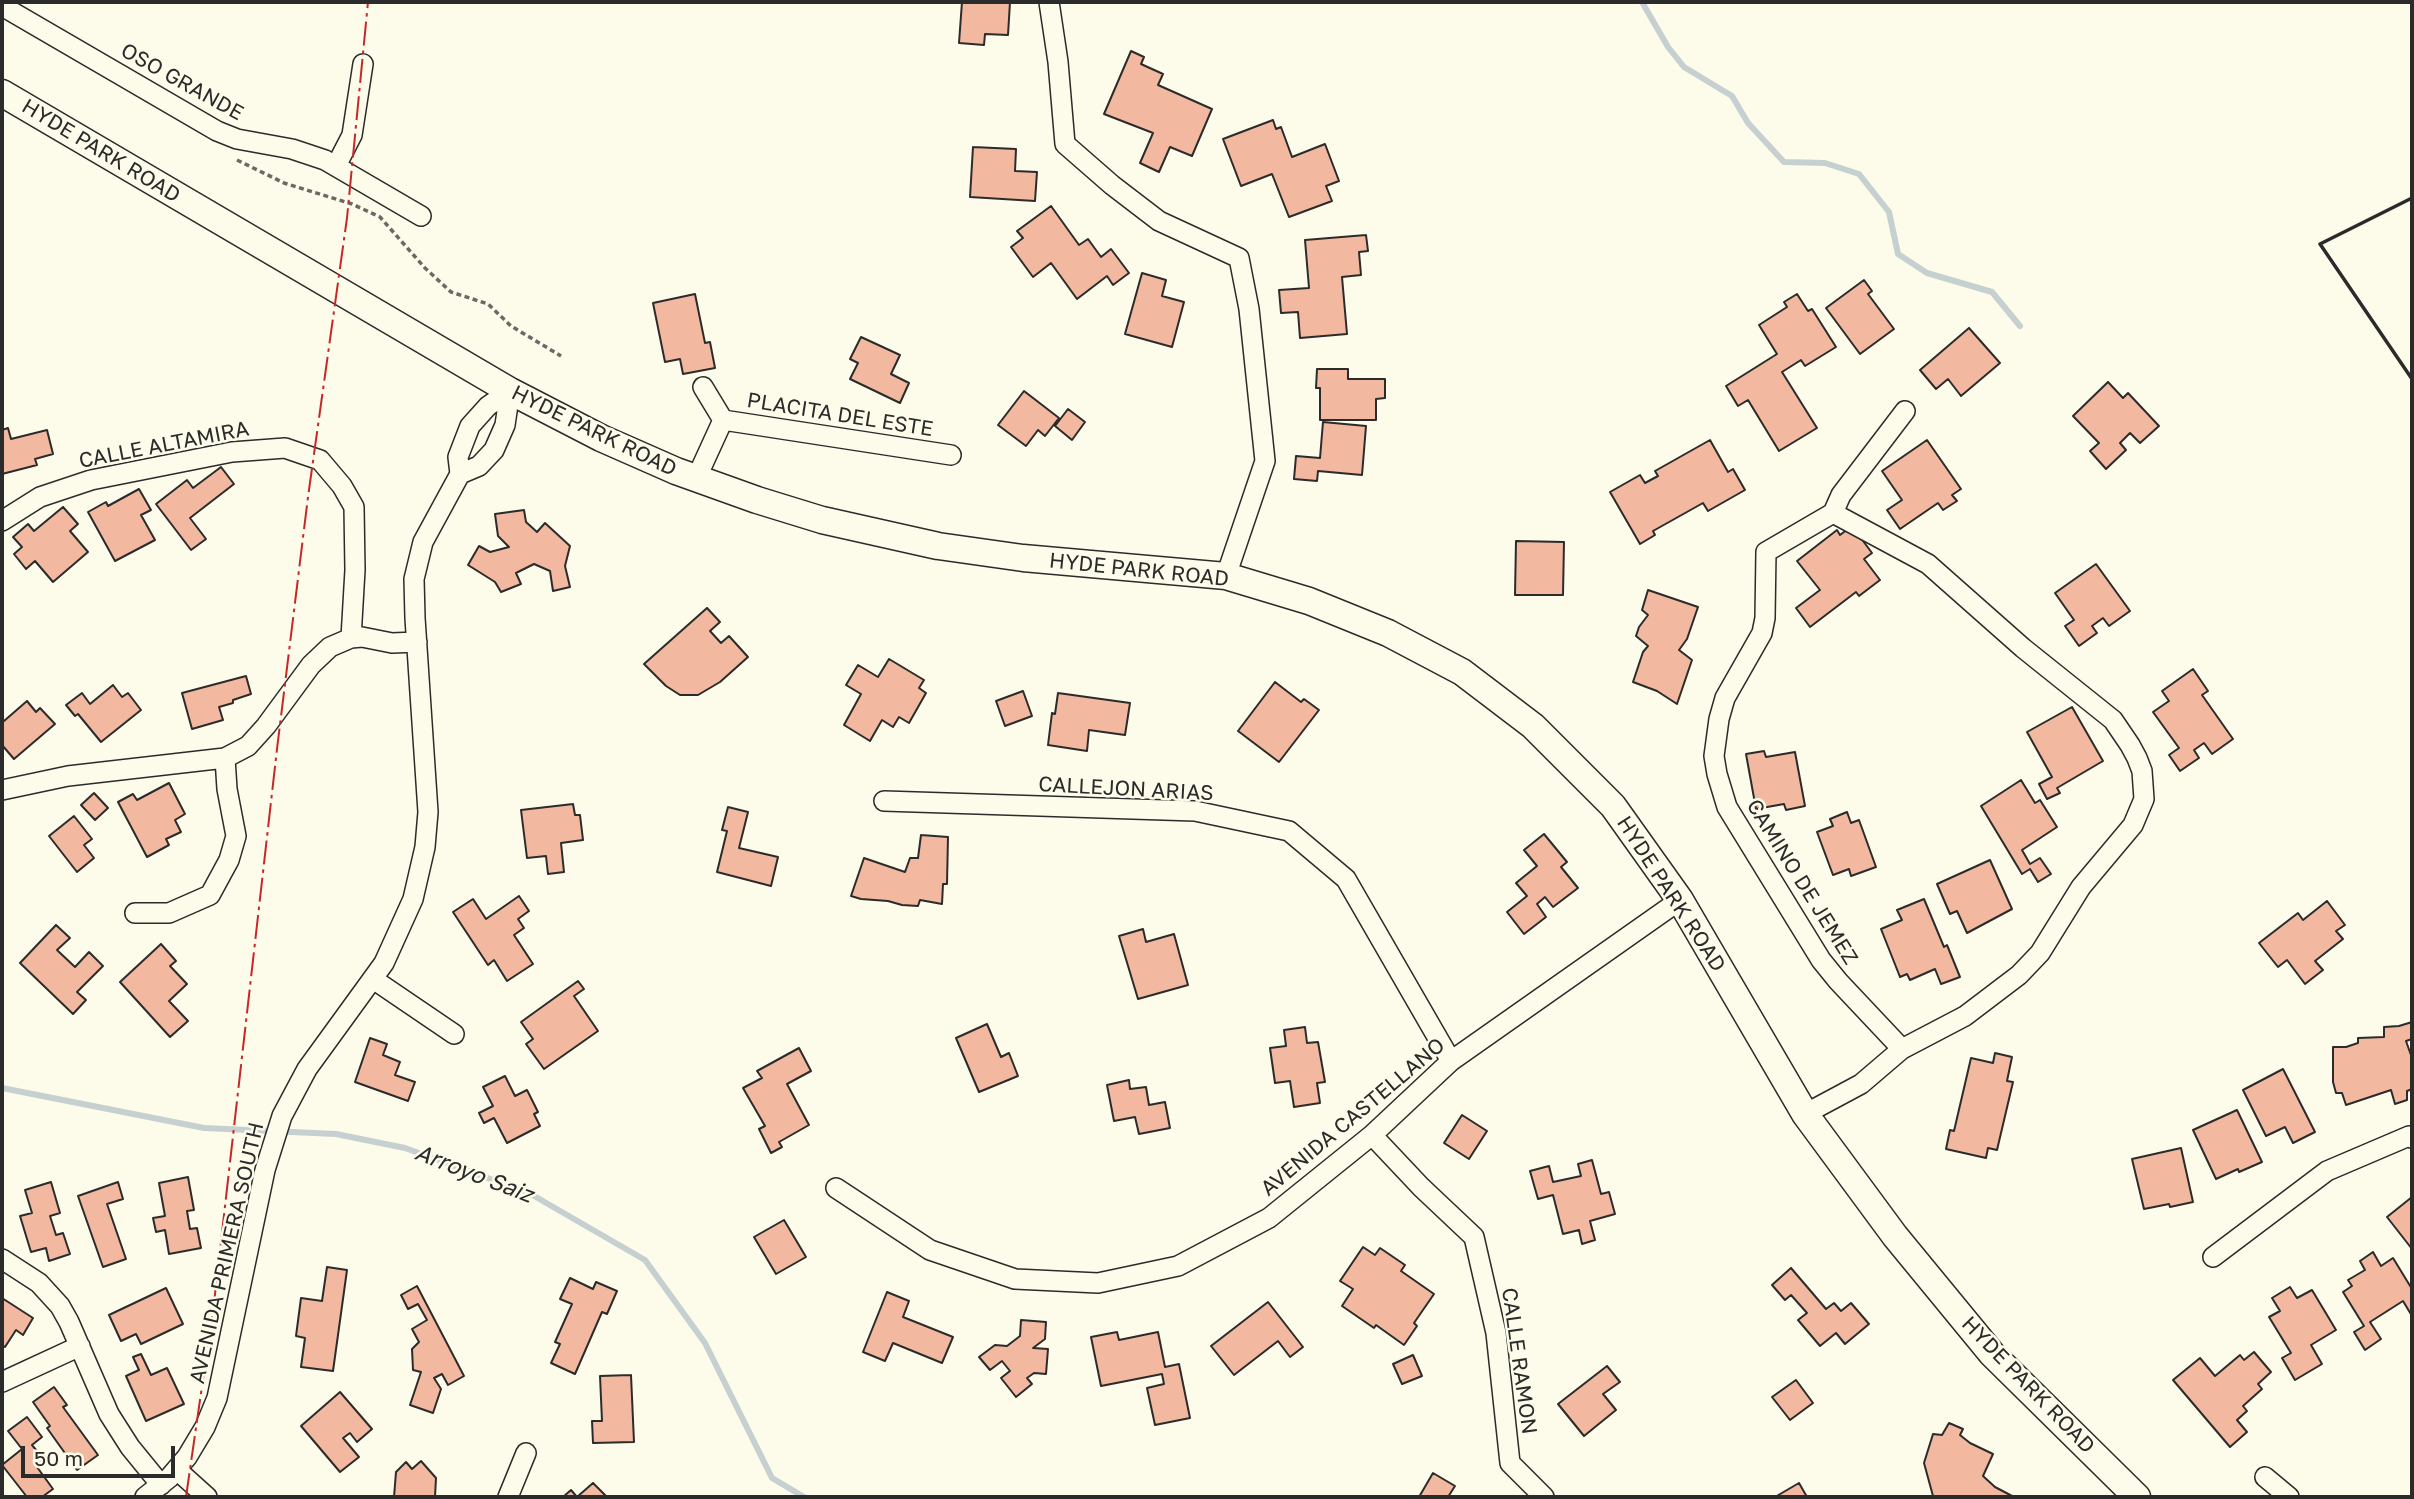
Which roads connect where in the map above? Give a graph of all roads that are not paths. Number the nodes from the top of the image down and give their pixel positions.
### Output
1 (1049, 2) edge
2 (2, 6) edge
3 (363, 64) dead end
4 (2, 93) edge
5 (336, 166) junction
6 (421, 216) dead end
7 (703, 387) dead end
8 (510, 391) junction
9 (1905, 411) dead end
10 (723, 421) junction
11 (951, 455) dead end
12 (460, 474) junction
13 (696, 479) junction
14 (1833, 513) junction
15 (2, 521) edge
16 (1226, 576) junction
17 (351, 638) junction
18 (417, 642) junction
19 (225, 758) junction
20 (2, 790) edge
21 (884, 801) dead end
22 (1680, 900) junction
23 (135, 913) dead end
24 (373, 979) junction
25 (454, 1034) dead end
26 (1902, 1049) junction
27 (1451, 1062) junction
28 (1805, 1114) junction
29 (1373, 1135) junction
30 (2412, 1138) edge
31 (836, 1188) dead end
32 (2213, 1257) dead end
33 (2, 1259) edge
34 (80, 1346) junction
35 (2, 1382) edge
36 (526, 1453) dead end
37 (177, 1470) junction
38 (2265, 1476) dead end
39 (153, 1491) edge
40 (207, 1497) edge
41 (508, 1497) edge
42 (1544, 1497) edge
43 (2137, 1497) edge
44 (2289, 1497) edge

1 - 16 street
2 - 5 street, OSO GRANDE
3 - 5 street
4 - 8 main road, HYDE PARK ROAD
5 - 6 street, OSO GRANDE
7 - 10 street, PLACITA DEL ESTE
8 - 12 street, AVENIDA PRIMERA SOUTH
8 - 12 street, AVENIDA PRIMERA SOUTH
8 - 13 main road, HYDE PARK ROAD
9 - 14 street
10 - 11 street, PLACITA DEL ESTE
10 - 13 street, PLACITA DEL ESTE
12 - 18 street, AVENIDA PRIMERA SOUTH
13 - 16 main road, HYDE PARK ROAD
14 - 26 street, CAMINO DE JEMEZ
14 - 26 street
15 - 17 street, CALLE ALTAMIRA
16 - 22 main road, HYDE PARK ROAD
17 - 18 street
17 - 19 street
18 - 24 street, AVENIDA PRIMERA SOUTH
19 - 20 street
19 - 23 street
21 - 27 street, CALLEJON ARIAS
22 - 27 street, AVENIDA CASTELLANO
22 - 28 main road, HYDE PARK ROAD
24 - 25 street
24 - 37 street, AVENIDA PRIMERA SOUTH
26 - 28 street
27 - 29 street, AVENIDA CASTELLANO
28 - 43 main road, HYDE PARK ROAD
29 - 31 street, AVENIDA CASTELLANO
29 - 42 street, CALLE RAMON
30 - 32 street
33 - 34 street
34 - 35 street
34 - 39 street
36 - 41 street
37 - 39 street, AVENIDA PRIMERA SOUTH
37 - 40 street
38 - 44 street

